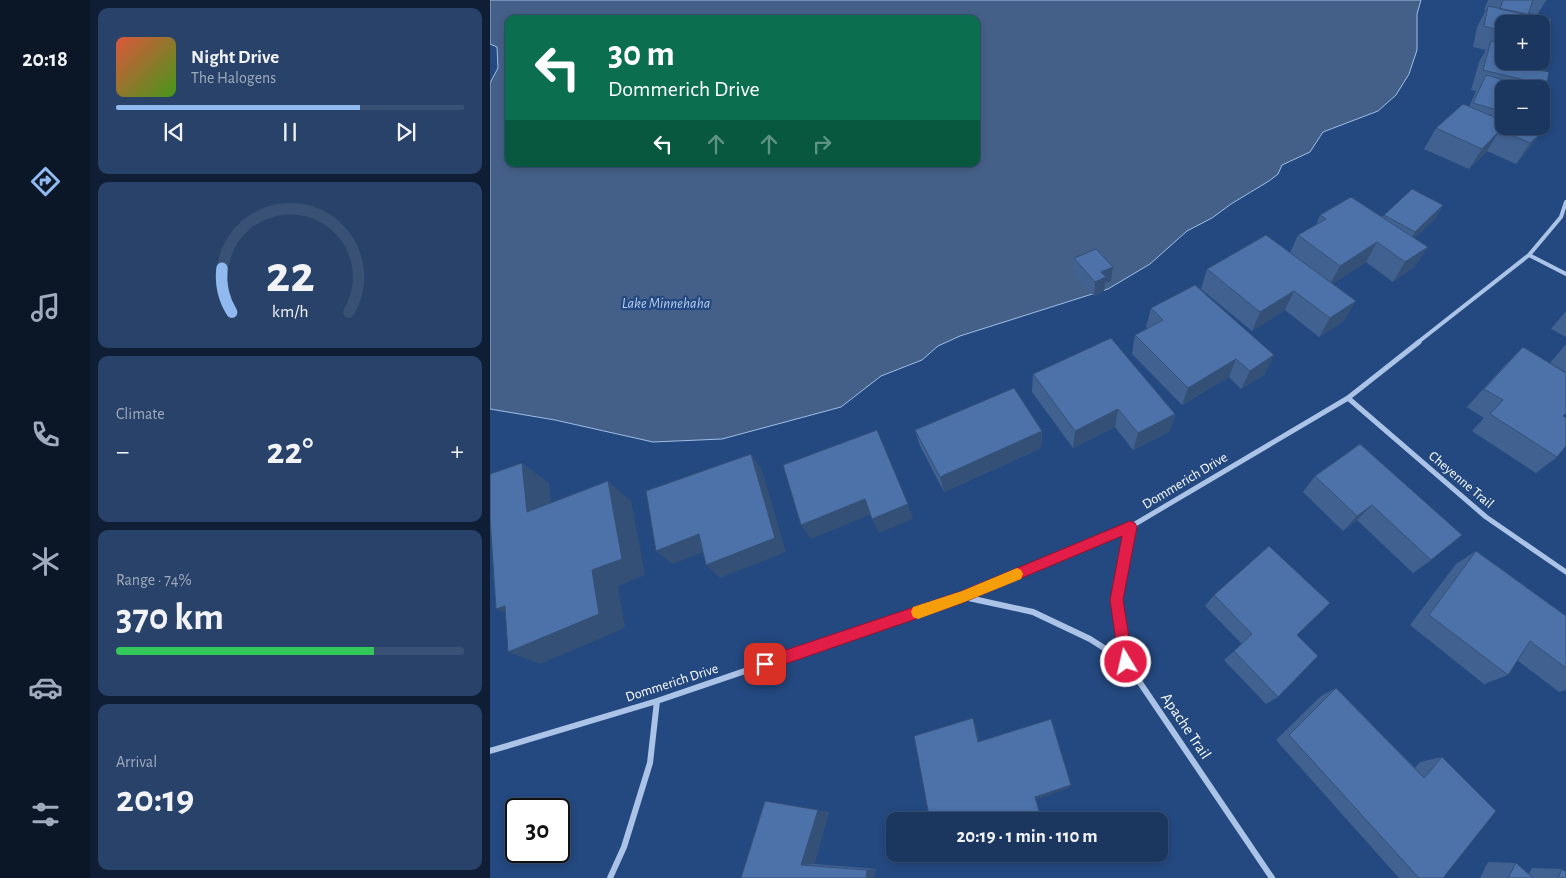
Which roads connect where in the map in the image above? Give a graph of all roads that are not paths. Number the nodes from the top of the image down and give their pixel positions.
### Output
1 (1566, 202) edge
2 (1529, 255) junction
3 (1566, 274) edge
4 (1348, 398) junction
5 (1130, 527) junction
6 (1566, 572) edge
7 (962, 597) junction
8 (1126, 662) junction
9 (657, 701) junction
10 (490, 751) edge
11 (610, 878) edge
12 (1272, 878) edge

1 - 2 street, Dommerich Drive
2 - 3 street
2 - 4 street, Dommerich Drive
4 - 5 street, Dommerich Drive
4 - 6 street, Cheyenne Trail
5 - 7 street, Dommerich Drive
5 - 8 street
7 - 8 street, Apache Trail
7 - 9 street, Dommerich Drive
8 - 12 street, Apache Trail
9 - 10 street, Dommerich Drive
9 - 11 street

